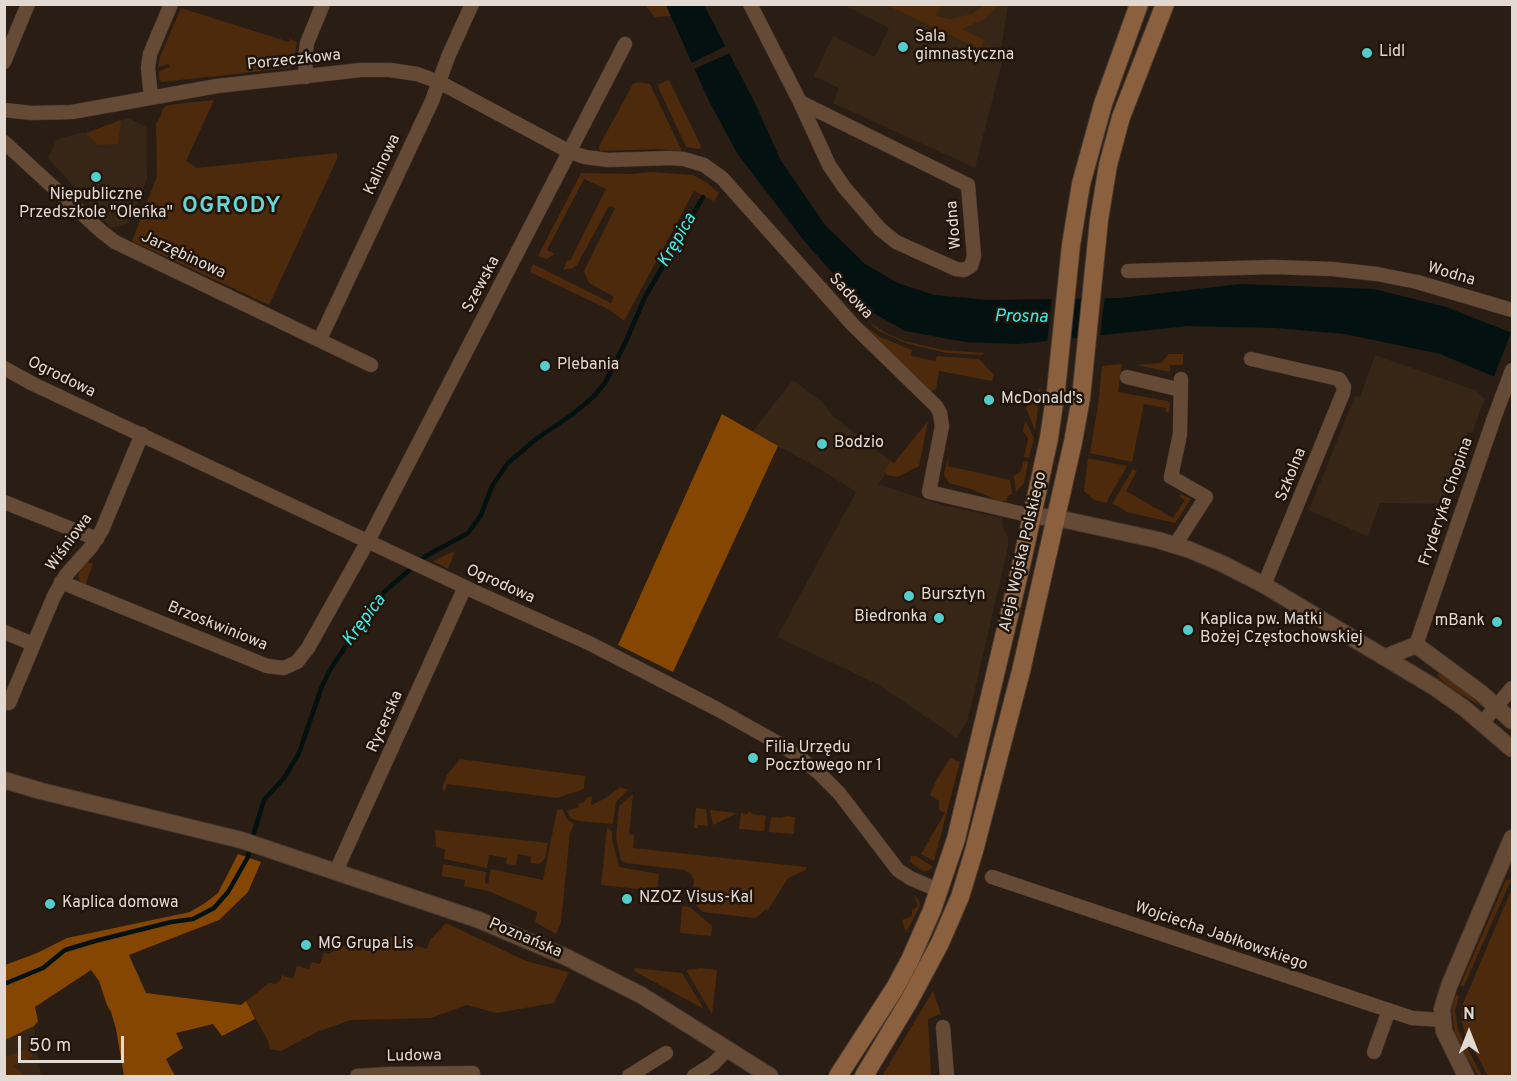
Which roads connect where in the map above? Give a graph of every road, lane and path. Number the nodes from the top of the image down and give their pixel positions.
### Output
1 (28, 4) edge
2 (171, 4) edge
3 (323, 4) edge
4 (472, 4) edge
5 (750, 4) edge
6 (1139, 4) edge
7 (1165, 4) edge
8 (625, 44) dead end
9 (4, 62) edge
10 (306, 76) junction
11 (440, 82) junction
12 (151, 98) junction
13 (800, 102) junction
14 (4, 110) edge
15 (4, 142) edge
16 (570, 152) junction
17 (1128, 271) dead end
18 (1512, 310) edge
19 (320, 339) junction
20 (1251, 359) dead end
21 (371, 365) dead end
22 (4, 368) edge
23 (1512, 370) edge
24 (1127, 377) dead end
25 (142, 434) junction
26 (4, 502) edge
27 (1032, 516) junction
28 (1057, 518) junction
29 (97, 539) junction
30 (368, 541) junction
31 (1175, 545) junction
32 (61, 582) junction
33 (1264, 585) junction
34 (465, 587) junction
35 (4, 632) edge
36 (33, 644) junction
37 (1416, 645) junction
38 (1386, 657) junction
39 (1421, 678) junction
40 (1512, 688) edge
41 (9, 703) dead end
42 (1497, 706) junction
43 (1512, 721) edge
44 (1482, 723) junction
45 (1512, 749) edge
46 (4, 780) edge
47 (1512, 838) edge
48 (336, 871) junction
49 (992, 877) dead end
50 (940, 891) junction
51 (1389, 1010) junction
52 (1442, 1020) junction
53 (943, 1027) dead end
54 (728, 1049) junction
55 (1374, 1052) dead end
56 (666, 1053) dead end
57 (473, 1073) dead end
58 (364, 1076) edge
59 (629, 1077) edge
60 (694, 1077) edge
61 (770, 1077) edge
62 (838, 1077) edge
63 (864, 1077) edge
64 (947, 1077) edge
65 (1466, 1077) edge

1 - 9 street
2 - 12 street
3 - 10 street
4 - 11 street, Kalinowa
5 - 13 street, Wodna
6 - 27 main road, Aleja Wojska Polskiego
7 - 28 main road, Aleja Wojska Polskiego
8 - 16 street, Szewska
10 - 11 street, Porzeczkowa
10 - 12 street, Porzeczkowa
11 - 16 street, Porzeczkowa
11 - 19 street, Kalinowa
12 - 14 street, Porzeczkowa
13 - 13 street, Wodna
15 - 19 street, Jarzębinowa
16 - 27 street, Sadowa
16 - 30 street, Szewska
17 - 18 street, Wodna
19 - 21 street, Jarzębinowa
20 - 33 street, Szkolna
22 - 25 street, Ogrodowa
23 - 37 street, Fryderyka Chopina
24 - 31 street
25 - 29 street, Wiśniowa
25 - 30 street, Ogrodowa
26 - 29 street
27 - 28 street
27 - 50 main road, Aleja Wojska Polskiego
28 - 31 street
28 - 63 main road, Aleja Wojska Polskiego
29 - 32 street, Wiśniowa
30 - 32 street, Brzoskwiniowa
30 - 34 street, Ogrodowa
31 - 33 street
32 - 36 street, Wiśniowa
33 - 38 street
34 - 48 street, Rycerska
34 - 50 street, Ogrodowa
35 - 36 street
36 - 41 street, Wiśniowa
37 - 38 street
37 - 39 street
37 - 42 street
38 - 39 street
39 - 44 street
40 - 42 street
42 - 43 street
42 - 44 street
44 - 45 street
46 - 48 street, Poznańska
47 - 52 street
48 - 54 street, Poznańska
49 - 51 street, Wojciecha Jabłkowskiego
50 - 62 main road, Aleja Wojska Polskiego
51 - 52 street, Wojciecha Jabłkowskiego
51 - 55 street
52 - 65 street
53 - 64 street
54 - 60 street
54 - 61 street, Poznańska
56 - 59 street
57 - 58 street, Ludowa

